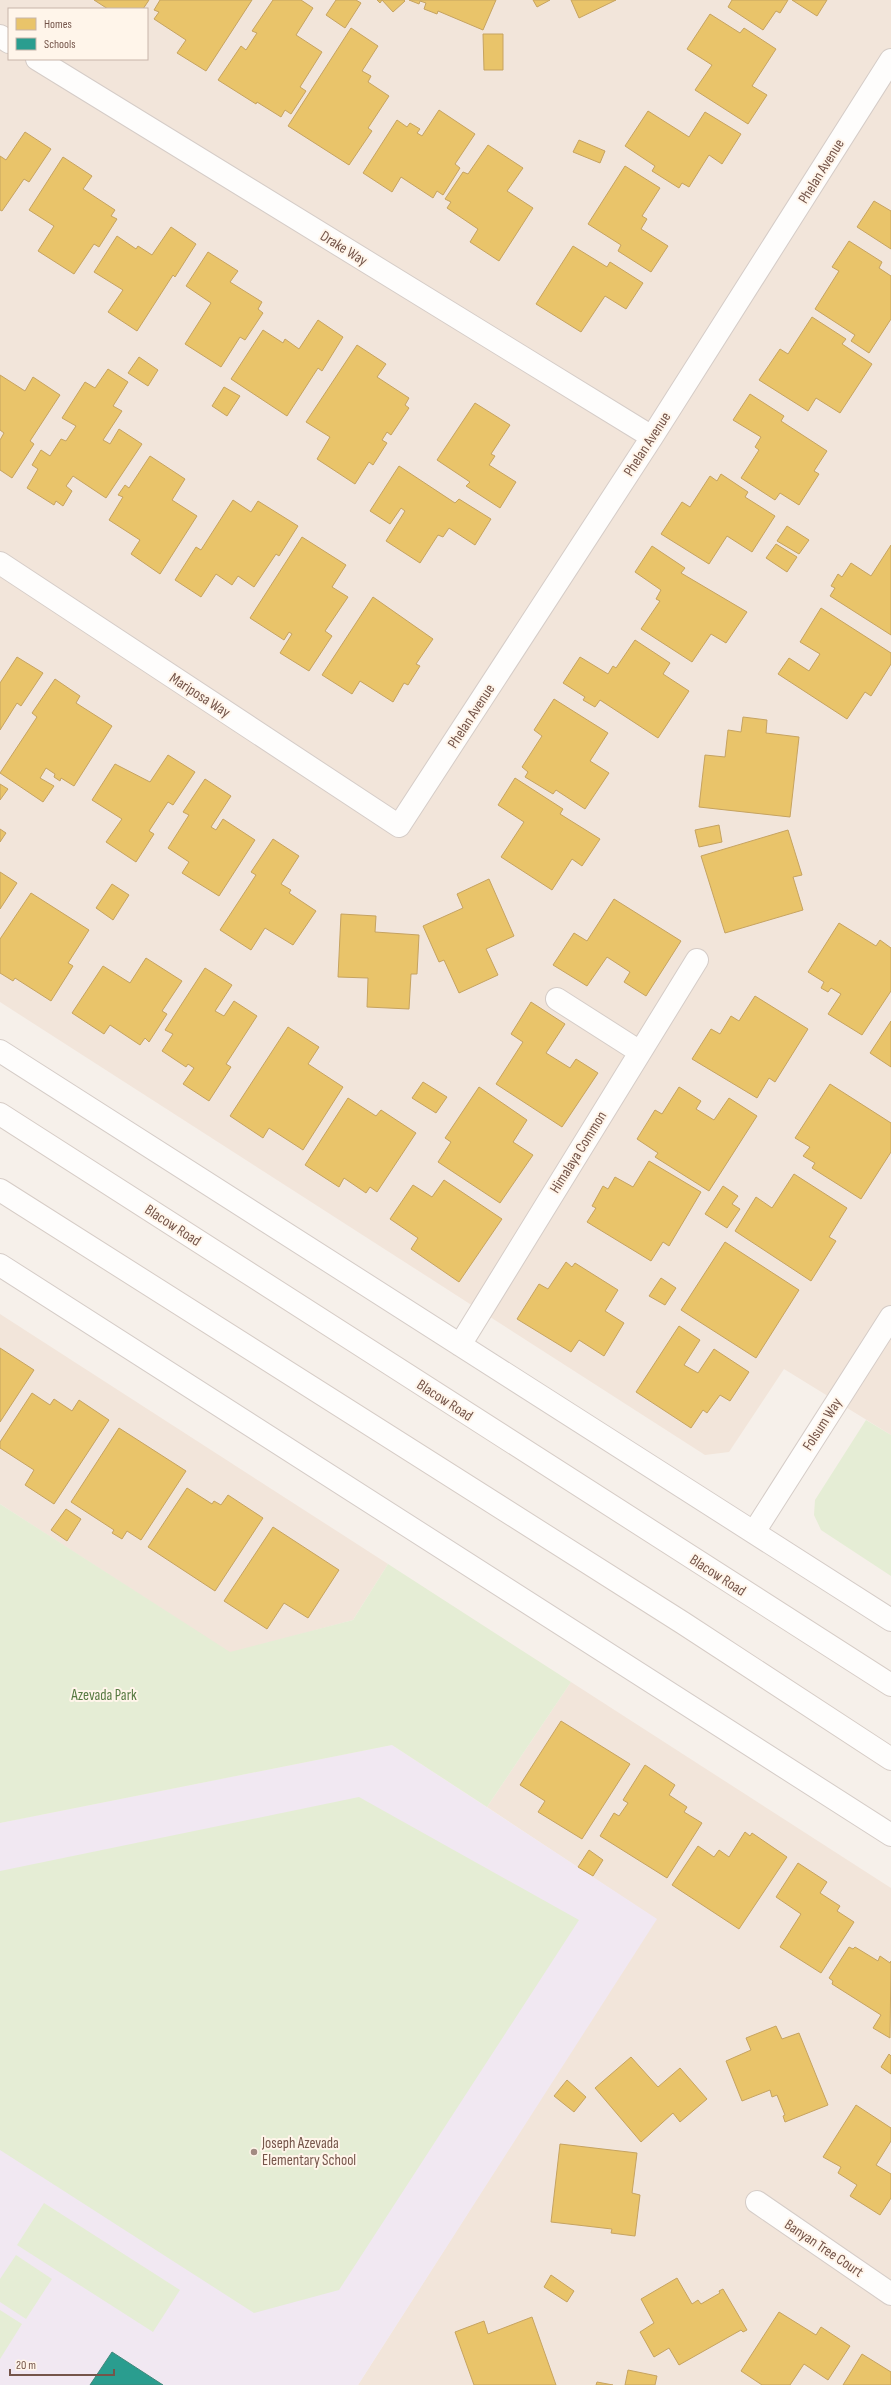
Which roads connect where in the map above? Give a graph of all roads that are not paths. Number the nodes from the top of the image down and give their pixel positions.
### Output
1 (39, 60) edge
2 (891, 60) edge
3 (652, 437) junction
4 (0, 563) edge
5 (399, 826) joint
6 (697, 960) dead end
7 (557, 998) dead end
8 (0, 1051) edge
9 (640, 1052) junction
10 (0, 1114) edge
11 (0, 1190) edge
12 (0, 1265) edge
13 (891, 1317) edge
14 (460, 1345) junction
15 (754, 1532) junction
16 (891, 1620) edge
17 (891, 1685) edge
18 (891, 1759) edge
19 (891, 1835) edge
20 (757, 2202) dead end
21 (891, 2294) edge

1 - 3 street, Drake Way
2 - 3 street, Phelan Avenue
3 - 5 street, Phelan Avenue
4 - 5 street, Mariposa Way
6 - 9 street, Himalaya Common
7 - 9 street
8 - 14 street
9 - 14 street, Himalaya Common
10 - 17 street, Blacow Road
11 - 18 street
12 - 19 street
13 - 15 street, Folsum Way
14 - 15 street
15 - 16 street
20 - 21 street, Banyan Tree Court

